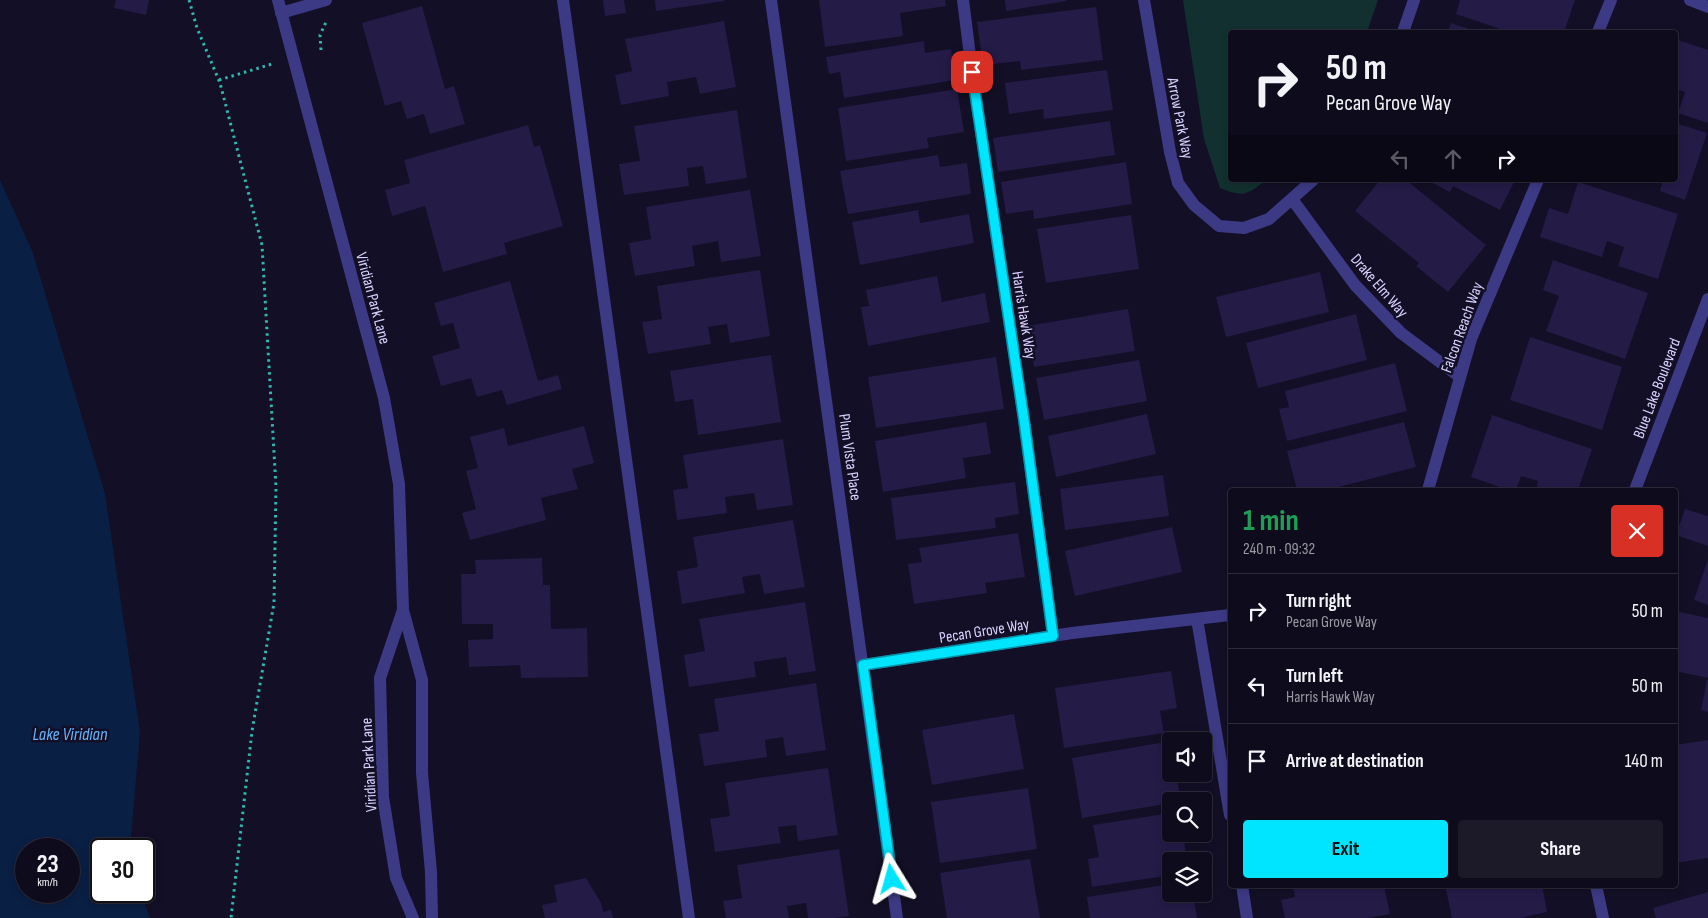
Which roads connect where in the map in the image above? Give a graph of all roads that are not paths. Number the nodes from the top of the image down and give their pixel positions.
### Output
1 (326, 0) edge
2 (563, 0) edge
3 (772, 0) edge
4 (963, 0) edge
5 (1144, 0) edge
6 (1414, 0) edge
7 (1611, 0) edge
8 (1690, 0) edge
9 (279, 6) edge
10 (1708, 7) edge
11 (1404, 30) edge
12 (1599, 30) edge
13 (1311, 182) edge
14 (1537, 182) edge
15 (1292, 199) junction
16 (1708, 299) edge
17 (1460, 377) junction
18 (1429, 488) edge
19 (1636, 488) edge
20 (403, 610) junction
21 (1228, 615) edge
22 (1197, 619) junction
23 (1053, 636) junction
24 (863, 665) junction
25 (1228, 803) edge
26 (1242, 888) edge
27 (1597, 888) edge
28 (413, 918) edge
29 (432, 918) edge
30 (689, 918) edge
31 (897, 918) edge
32 (1247, 918) edge
33 (1603, 918) edge

1 - 9 street
2 - 30 street
3 - 24 street, Plum Vista Place
4 - 23 street, Harris Hawk Way
5 - 15 street, Arrow Park Way
6 - 11 street
7 - 12 street
8 - 10 street
9 - 20 street, Viridian Park Lane
13 - 15 street
14 - 17 street, Falcon Reach Way
15 - 17 street, Drake Elm Way
16 - 19 street, Blue Lake Boulevard
17 - 18 street, Falcon Reach Way
20 - 28 street, Viridian Park Lane
20 - 29 street, Viridian Park Lane
21 - 22 street, Pecan Grove Way
22 - 23 street, Pecan Grove Way
22 - 25 street
23 - 24 street, Pecan Grove Way
24 - 31 street, Plum Vista Place
26 - 32 street
27 - 33 street

